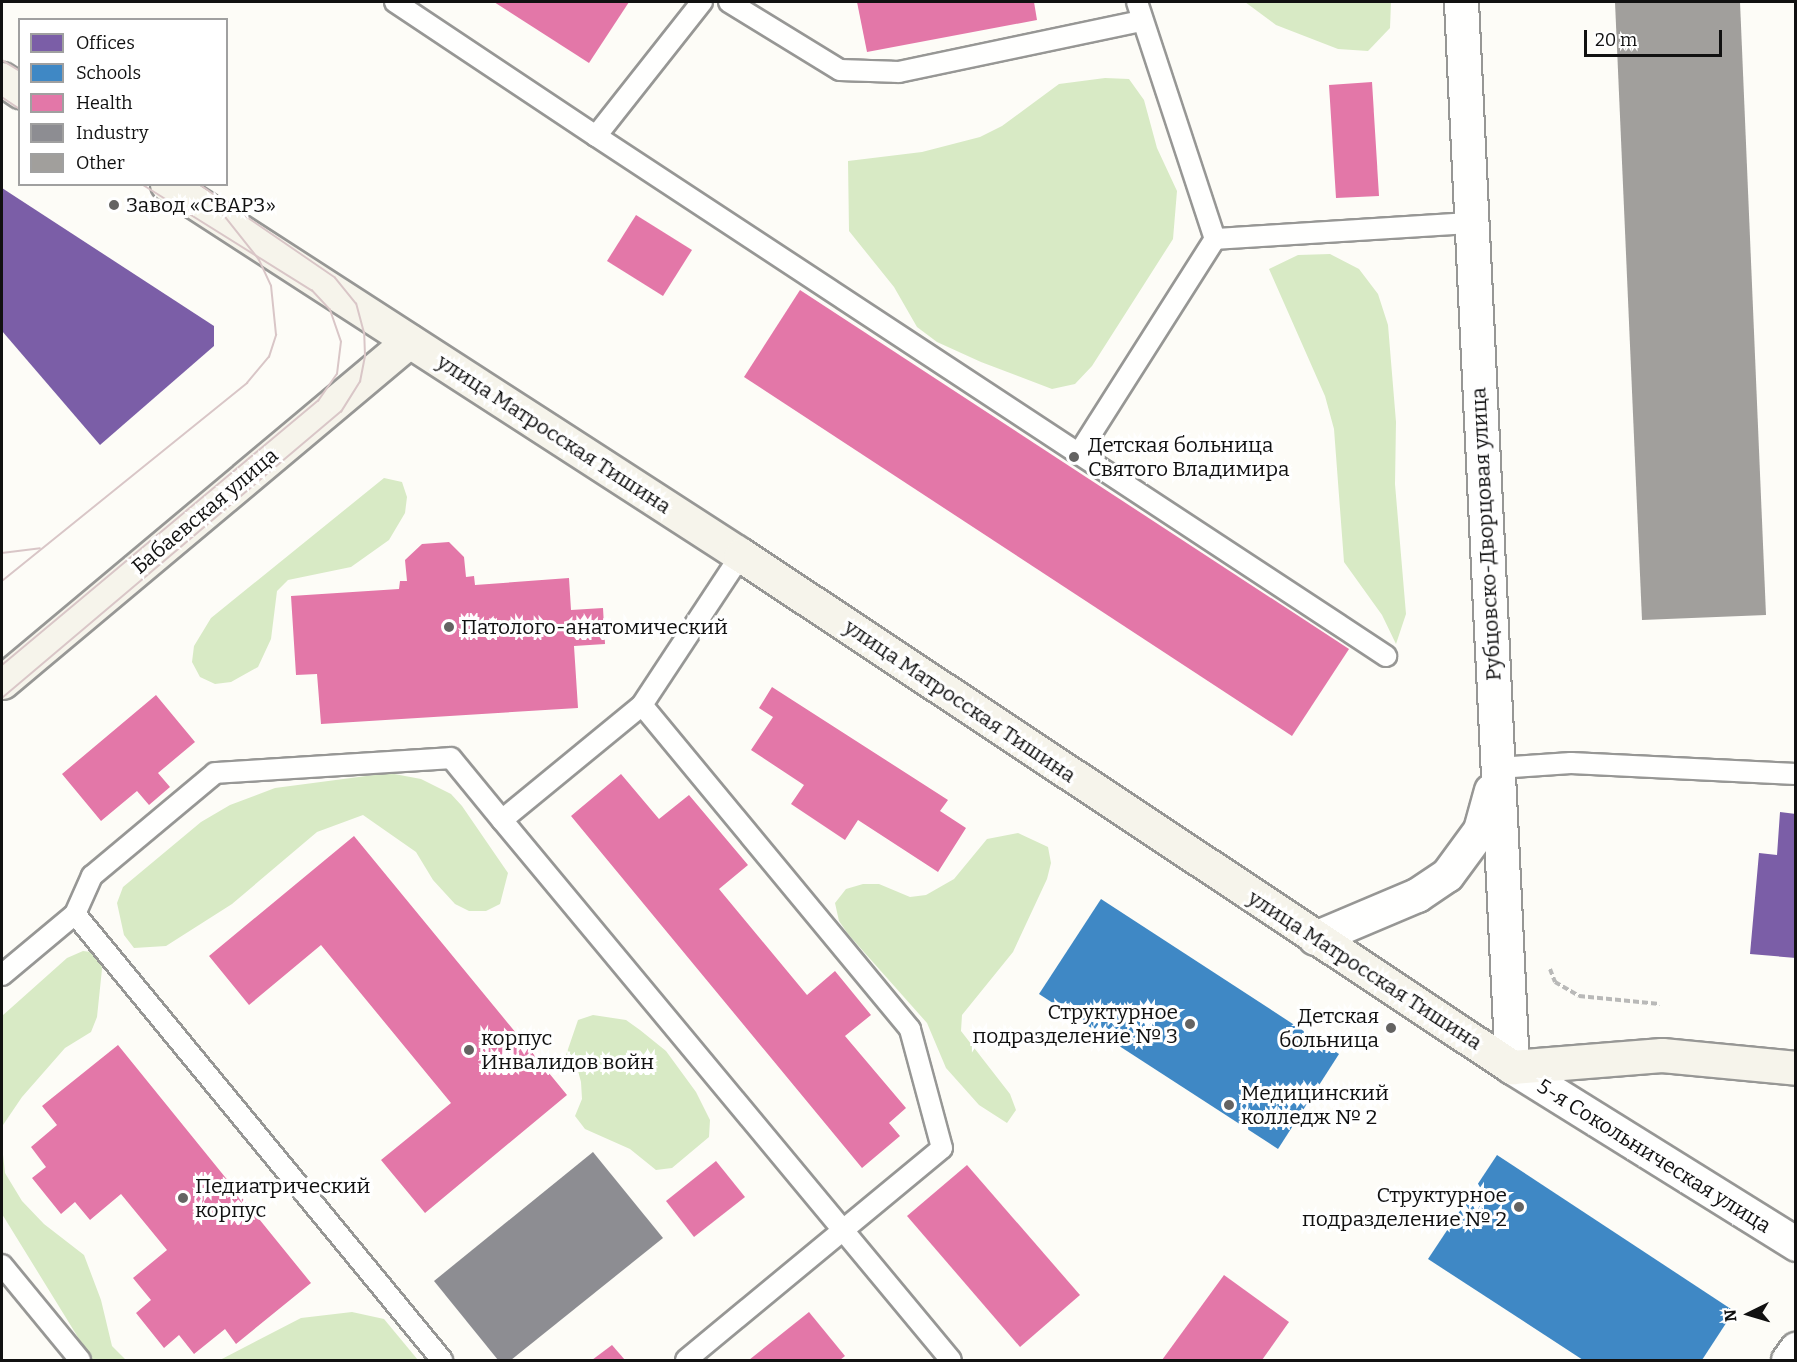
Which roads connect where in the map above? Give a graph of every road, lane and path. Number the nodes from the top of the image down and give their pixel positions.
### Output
1 (395, 2) edge
2 (702, 2) edge
3 (729, 2) edge
4 (1137, 2) edge
5 (1461, 2) edge
6 (1141, 21) junction
7 (2, 79) edge
8 (18, 90) edge
9 (596, 136) junction
10 (170, 186) edge
11 (1472, 223) junction
12 (1215, 239) junction
13 (409, 341) junction
14 (1079, 453) junction
15 (741, 555) junction
16 (1386, 656) dead end
17 (2, 682) edge
18 (642, 705) junction
19 (1498, 768) junction
20 (1796, 774) edge
21 (502, 820) junction
22 (75, 914) junction
23 (1315, 938) junction
24 (1546, 959) dead end
25 (2, 975) edge
26 (1660, 1004) dead end
27 (1512, 1067) junction
28 (1796, 1068) edge
29 (842, 1230) junction
30 (1796, 1244) edge
31 (2, 1265) edge
32 (1796, 1350) edge
33 (80, 1360) edge
34 (442, 1360) edge
35 (686, 1360) edge
36 (951, 1360) edge
37 (1788, 1360) edge

1 - 9 lane
2 - 9 lane
3 - 6 lane
4 - 6 lane
5 - 11 street, Рубцовско-Дворцовая улица
6 - 12 lane
7 - 8 street
9 - 14 lane
10 - 13 street, улица Матросская Тишина
11 - 12 lane
11 - 19 street, Рубцовско-Дворцовая улица
12 - 14 lane
13 - 15 street, улица Матросская Тишина
13 - 17 street, Бабаевская улица
14 - 16 lane
15 - 18 lane
15 - 23 street, улица Матросская Тишина
18 - 21 lane
18 - 29 lane
19 - 20 lane
19 - 23 street
19 - 27 street, Рубцовско-Дворцовая улица
21 - 22 lane
21 - 29 lane
22 - 25 lane
22 - 34 lane
23 - 27 street, улица Матросская Тишина
24 - 26 path
27 - 28 street
27 - 30 street, 5-я Сокольническая улица
29 - 35 lane
29 - 36 lane
31 - 33 lane
32 - 37 street

